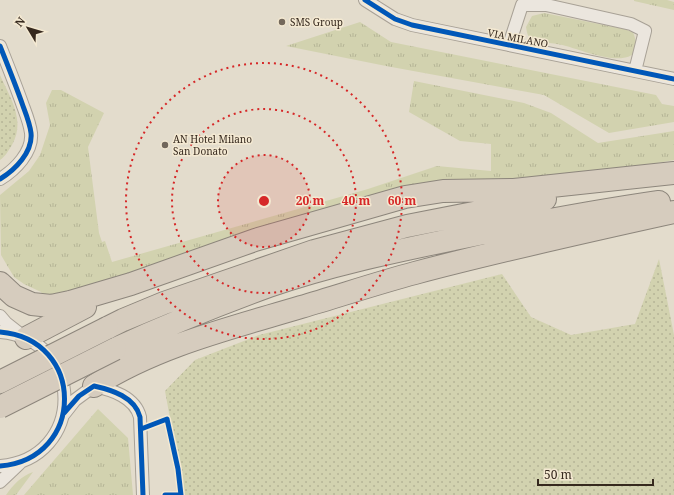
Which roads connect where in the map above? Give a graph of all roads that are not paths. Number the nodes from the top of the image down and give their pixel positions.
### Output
1 (365, 0) edge
2 (509, 44) junction
3 (0, 46) edge
4 (635, 71) junction
5 (674, 79) edge
6 (674, 175) edge
7 (0, 179) edge
8 (674, 200) edge
9 (674, 212) edge
10 (0, 283) edge
11 (131, 284) junction
12 (0, 316) edge
13 (0, 332) edge
14 (26, 338) junction
15 (0, 382) edge
16 (94, 386) junction
17 (0, 407) edge
18 (63, 415) junction
19 (26, 460) junction
20 (0, 466) edge
21 (0, 482) edge
22 (144, 495) edge

1 - 2 street, VIA MILANO
2 - 4 street, VIA MILANO
2 - 4 street
3 - 7 street
4 - 5 street, VIA MILANO
6 - 11 highway
6 - 15 highway, bridge
8 - 17 highway, bridge
9 - 16 highway
10 - 11 highway
11 - 14 highway
12 - 14 street
13 - 14 street
14 - 18 street
16 - 18 street
16 - 22 street
18 - 19 street
19 - 20 street
19 - 21 street

